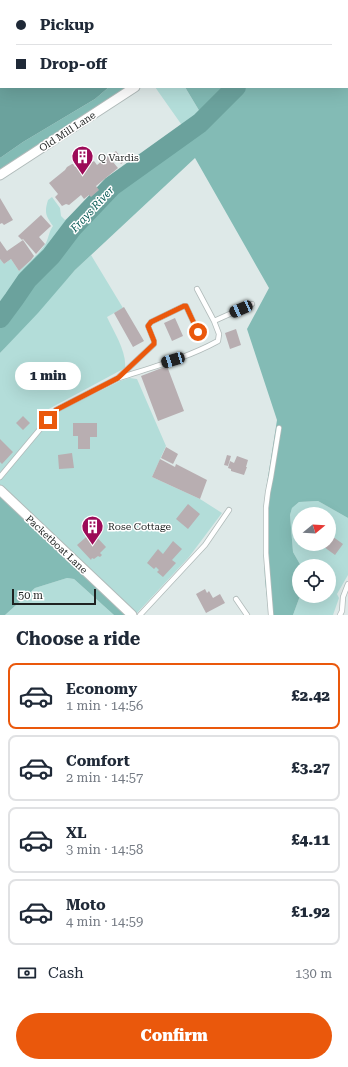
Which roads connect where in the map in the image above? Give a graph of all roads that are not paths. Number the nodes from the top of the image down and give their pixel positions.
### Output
1 (133, 88) edge
2 (0, 175) edge
3 (197, 289) dead end
4 (252, 304) dead end
5 (214, 321) junction
6 (198, 332) dead end
7 (118, 378) junction
8 (279, 428) dead end
9 (0, 477) edge
10 (0, 490) edge
11 (229, 510) dead end
12 (348, 584) edge
13 (236, 599) dead end
14 (132, 615) edge
15 (140, 615) edge
16 (247, 615) edge
17 (271, 615) edge
18 (340, 615) edge

1 - 2 street, Old Mill Lane
3 - 5 lane
4 - 5 lane
5 - 7 lane
6 - 7 lane
7 - 9 lane
8 - 17 lane
10 - 14 street, Packetboat Lane
11 - 15 lane
12 - 18 lane
13 - 16 lane

